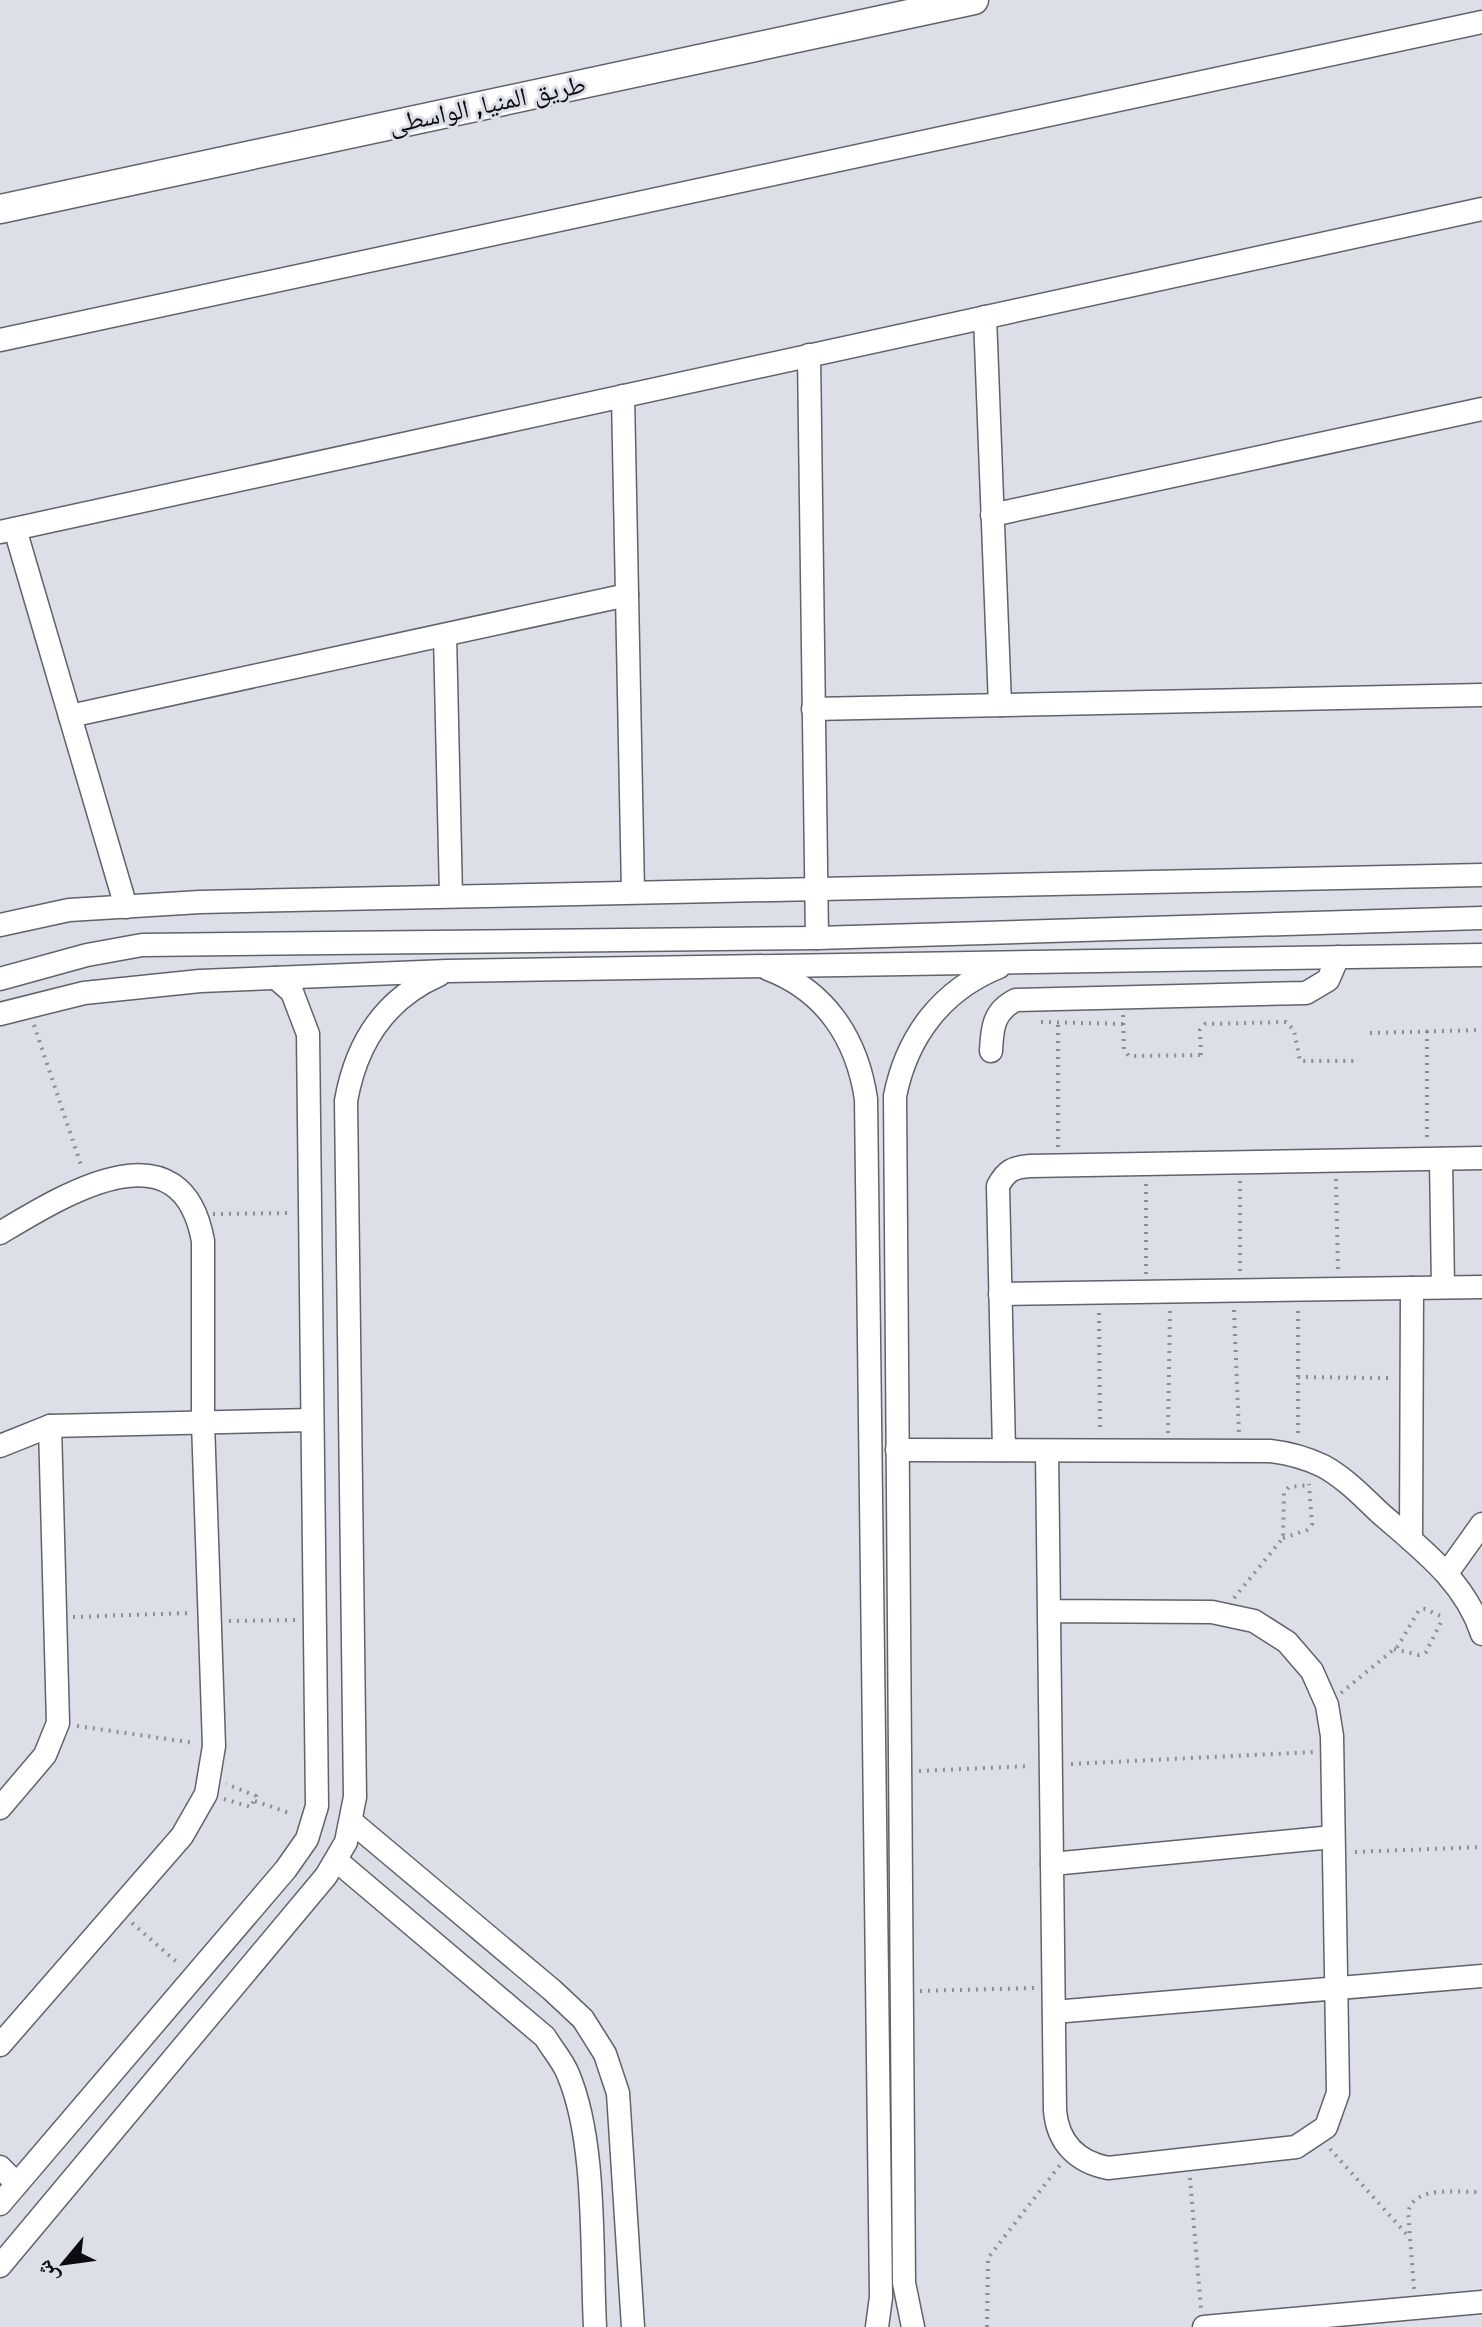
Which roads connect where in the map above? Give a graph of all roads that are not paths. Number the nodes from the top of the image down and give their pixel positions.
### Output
1 (974, 0) edge
2 (1482, 22) edge
3 (0, 209) edge
4 (1482, 209) edge
5 (985, 317) junction
6 (0, 340) edge
7 (809, 355) junction
8 (623, 396) junction
9 (1482, 409) edge
10 (992, 515) junction
11 (7, 531) edge
12 (627, 595) junction
13 (445, 635) junction
14 (1482, 695) edge
15 (1000, 705) junction
16 (813, 709) junction
17 (70, 716) junction
18 (1482, 875) edge
19 (817, 888) junction
20 (633, 892) junction
21 (451, 896) junction
22 (126, 907) junction
23 (1482, 918) edge
24 (0, 925) edge
25 (817, 938) junction
26 (1482, 955) edge
27 (1338, 957) junction
28 (759, 965) junction
29 (1005, 965) junction
30 (447, 971) junction
31 (276, 978) junction
32 (0, 979) edge
33 (0, 1014) edge
34 (991, 1051) dead end
35 (1482, 1158) edge
36 (1434, 1159) junction
37 (0, 1233) edge
38 (1443, 1287) junction
39 (1482, 1287) edge
40 (1412, 1288) junction
41 (1000, 1294) junction
42 (312, 1420) junction
43 (203, 1422) junction
44 (50, 1426) junction
45 (0, 1446) edge
46 (897, 1450) junction
47 (1004, 1450) junction
48 (1047, 1451) junction
49 (1482, 1524) edge
50 (1411, 1540) junction
51 (1447, 1573) junction
52 (1049, 1611) junction
53 (1482, 1634) edge
54 (0, 1808) edge
55 (352, 1822) junction
56 (1333, 1845) junction
57 (337, 1861) junction
58 (1052, 1864) junction
59 (1482, 1976) edge
60 (1335, 1988) junction
61 (1054, 2012) junction
62 (0, 2045) edge
63 (0, 2167) edge
64 (17, 2184) junction
65 (0, 2204) edge
66 (0, 2266) edge
67 (1482, 2302) edge
68 (1203, 2319) edge
69 (1293, 2323) edge
70 (595, 2327) edge
71 (633, 2327) edge
72 (877, 2327) edge
73 (913, 2327) edge

1 - 3 main road, طريق المنيا, الواسطى
2 - 6 street
4 - 5 street
5 - 7 street
5 - 10 street
7 - 8 street
7 - 16 street
8 - 11 street
8 - 12 street
9 - 10 street
10 - 15 street
11 - 17 street
12 - 13 street
12 - 20 street
13 - 17 street
13 - 21 street
14 - 15 street
15 - 16 street
16 - 19 street
17 - 22 street
18 - 19 street
19 - 20 street
19 - 25 street
20 - 21 street
21 - 22 street
22 - 24 street
23 - 25 street
25 - 32 street
26 - 27 street
27 - 29 street
27 - 34 street
28 - 29 street
28 - 30 street
28 - 72 street
29 - 46 street
30 - 31 street
30 - 55 street
31 - 33 street
31 - 42 street
35 - 36 street
36 - 38 street
36 - 41 street
37 - 43 street
38 - 39 street
38 - 40 street
40 - 41 street
40 - 50 street
41 - 47 street
42 - 43 street
42 - 64 street
43 - 44 street
43 - 62 street
44 - 45 street
44 - 54 street
46 - 47 street
46 - 73 street
47 - 48 street
48 - 50 street
48 - 52 street
49 - 51 street
50 - 51 street
51 - 53 street
52 - 56 street
52 - 58 street
55 - 57 street
55 - 71 street
56 - 58 street
56 - 60 street
57 - 66 street
57 - 70 street
58 - 61 street
59 - 60 street
60 - 61 street
60 - 61 street
63 - 64 street
64 - 65 street
67 - 69 street
68 - 69 street

